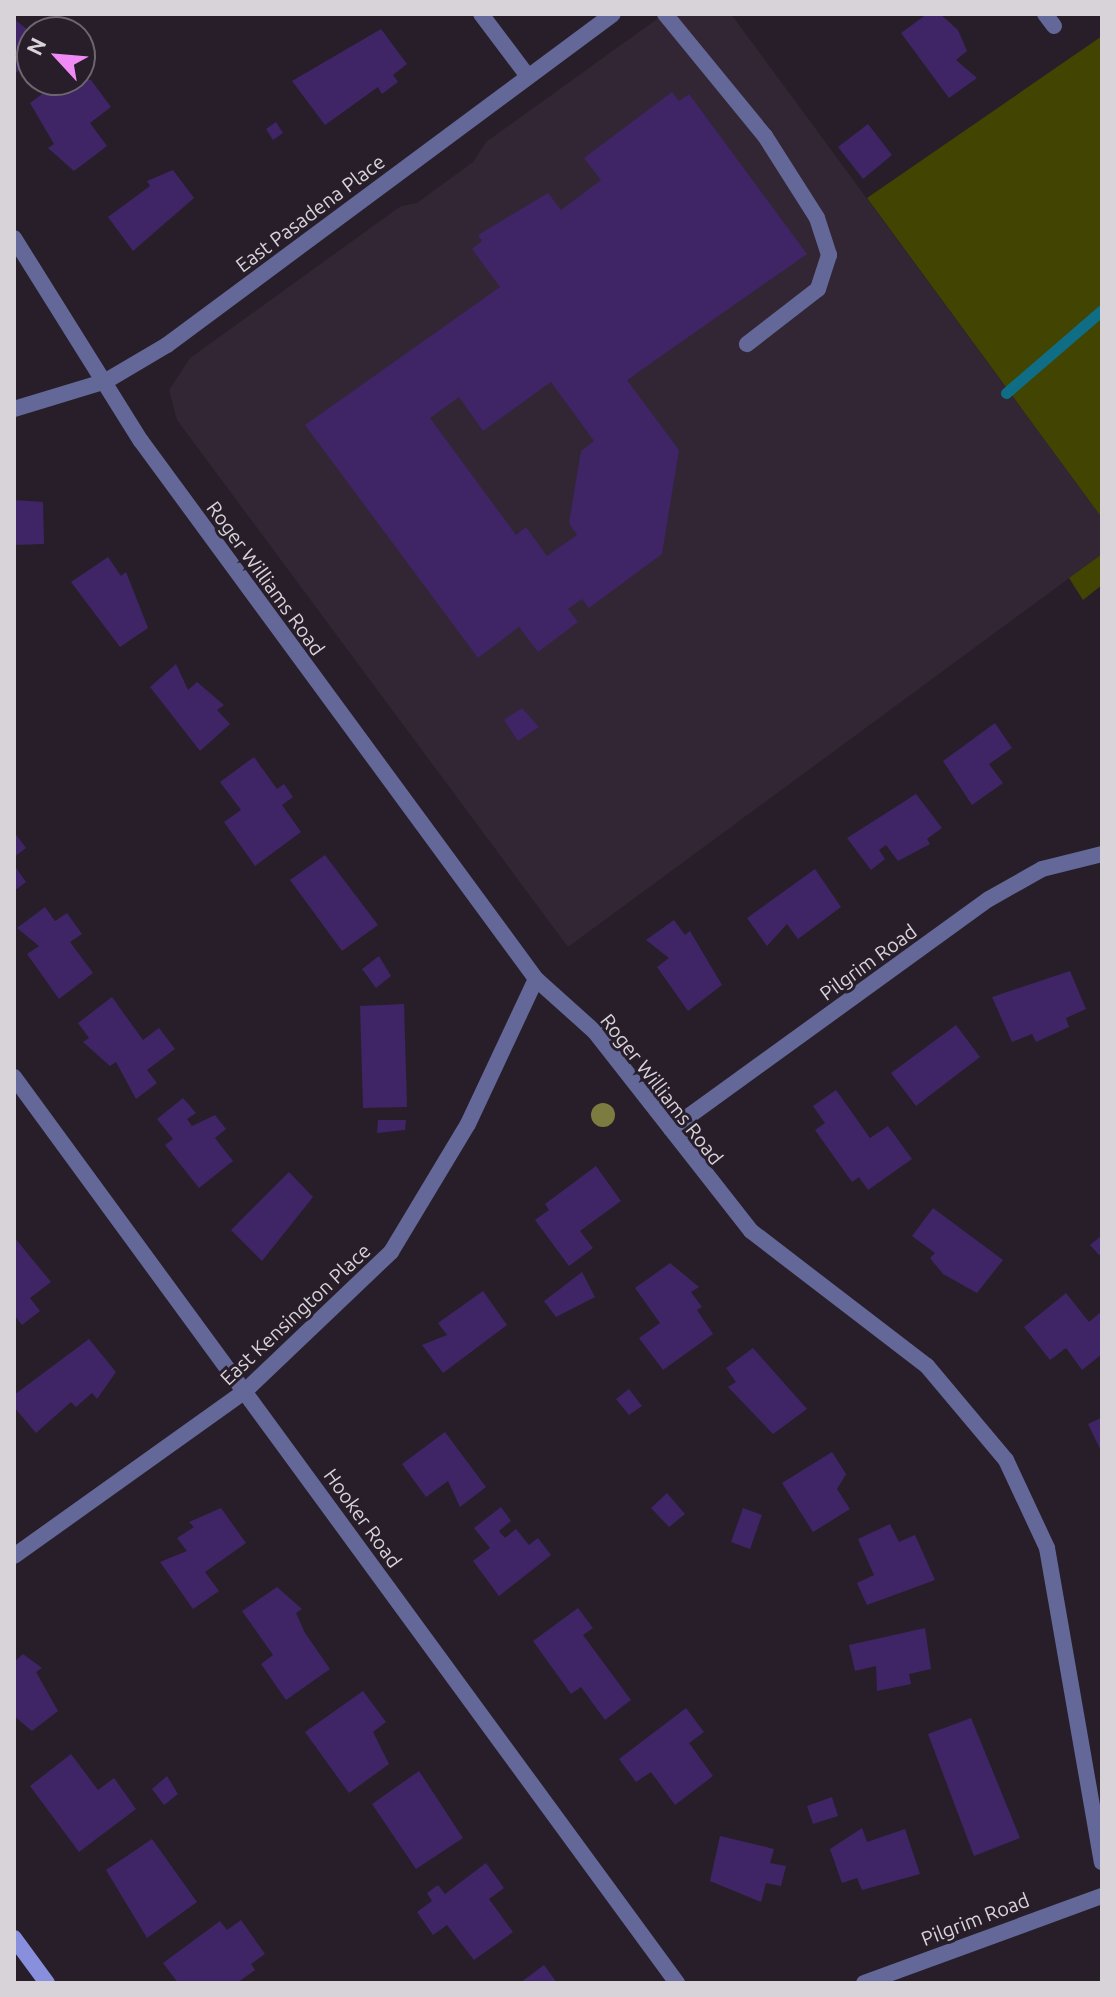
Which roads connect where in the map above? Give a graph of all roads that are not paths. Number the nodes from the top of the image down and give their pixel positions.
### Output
1 (481, 14) edge
2 (613, 14) edge
3 (665, 14) edge
4 (527, 75) junction
5 (14, 238) edge
6 (747, 344) dead end
7 (106, 381) junction
8 (14, 409) edge
9 (1102, 854) edge
10 (536, 979) junction
11 (14, 1077) edge
12 (671, 1129) junction
13 (245, 1391) junction
14 (14, 1556) edge
15 (1102, 1862) edge
16 (1102, 1896) edge
17 (14, 1938) edge
18 (47, 1983) edge
19 (677, 1983) edge
20 (864, 1983) edge

1 - 4 street
2 - 4 street, East Pasadena Place
3 - 6 street
4 - 7 street, East Pasadena Place
5 - 7 street, Roger Williams Road
7 - 8 street, East Pasadena Place
7 - 10 street, Roger Williams Road
9 - 12 street, Pilgrim Road
10 - 12 street, Roger Williams Road
10 - 13 street, East Kensington Place
11 - 13 street, Hooker Road
12 - 15 street, Roger Williams Road
13 - 14 street, East Kensington Place
13 - 19 street, Hooker Road
16 - 20 street, Pilgrim Road
17 - 18 main road

